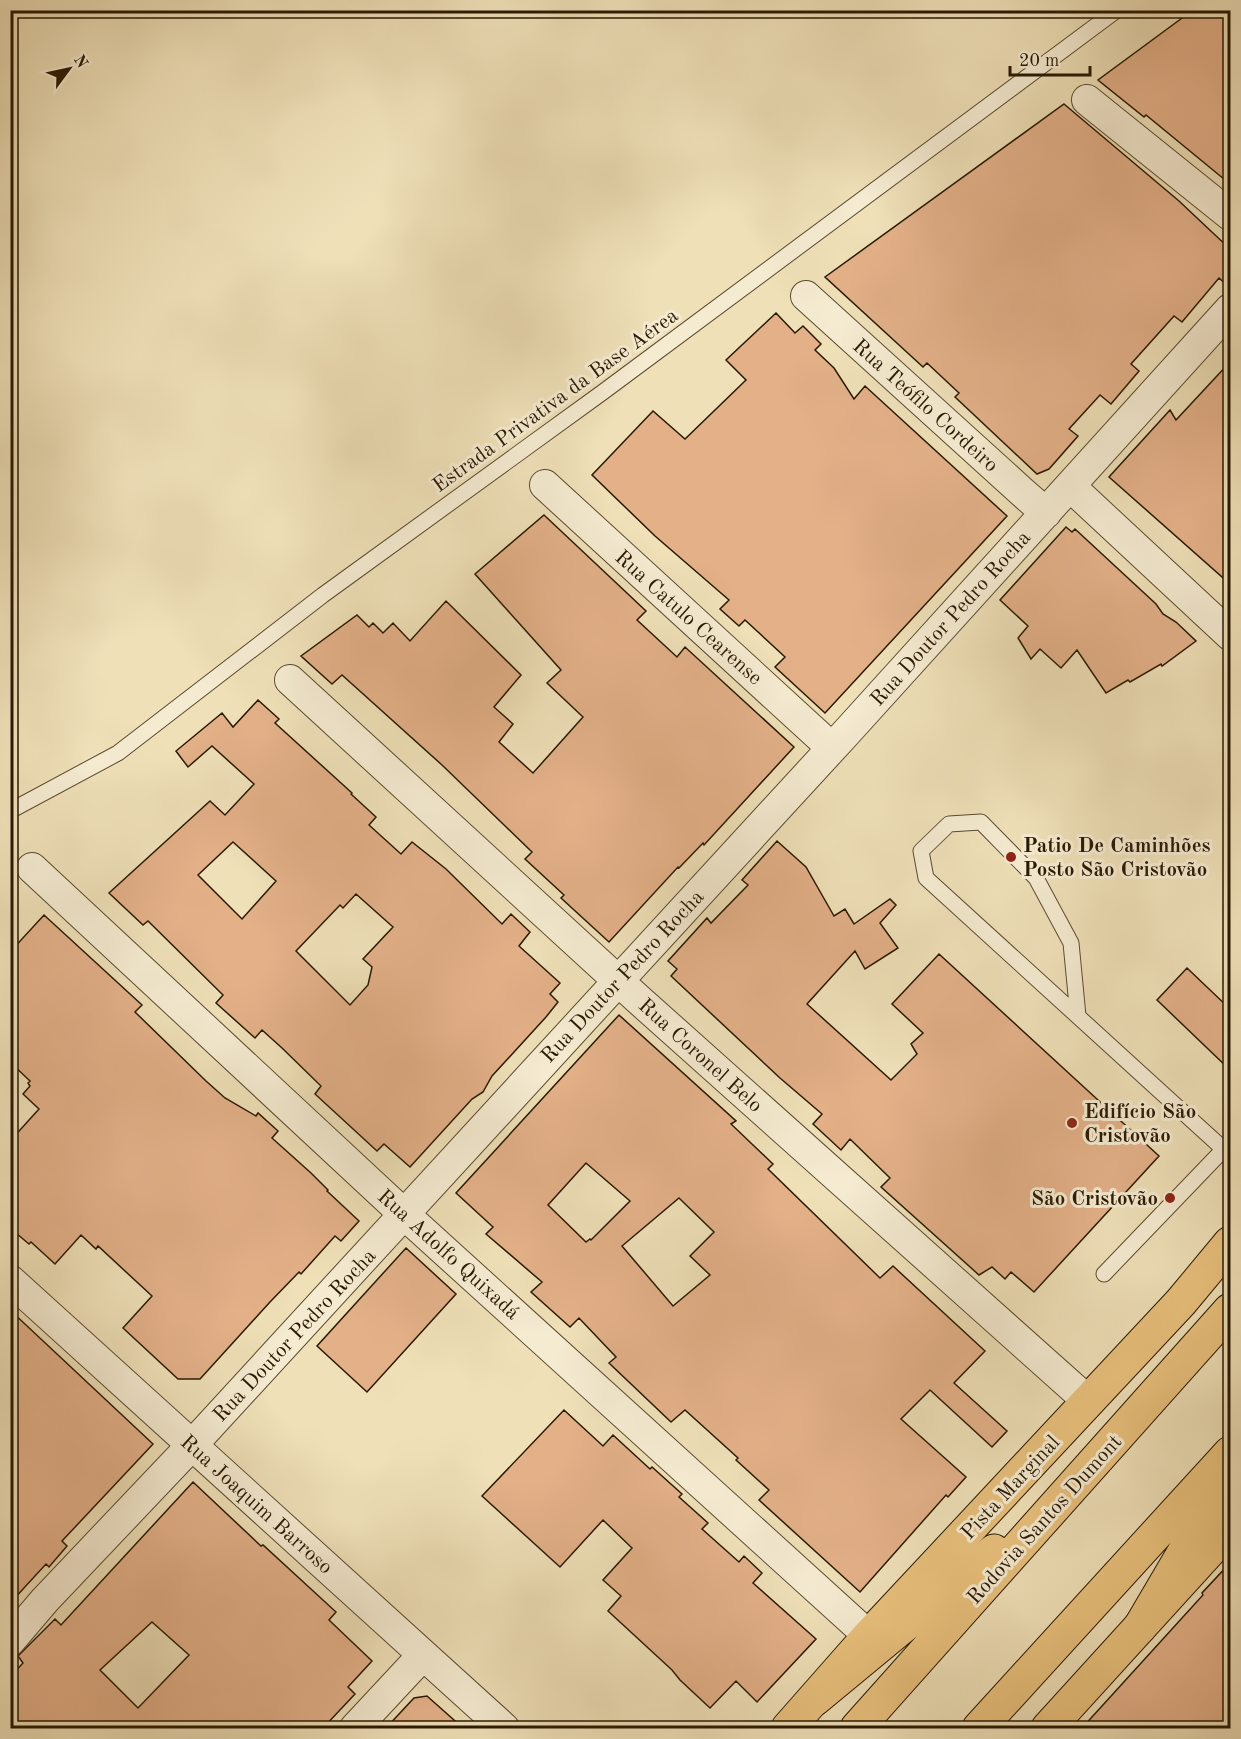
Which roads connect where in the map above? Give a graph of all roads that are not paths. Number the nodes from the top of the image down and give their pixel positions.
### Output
1 (1117, 10) edge
2 (1087, 100) dead end
3 (1230, 215) edge
4 (806, 296) dead end
5 (1230, 309) edge
6 (545, 485) dead end
7 (1071, 487) junction
8 (1047, 513) junction
9 (1230, 635) edge
10 (290, 680) dead end
11 (832, 748) junction
12 (10, 811) edge
13 (32, 868) dead end
14 (618, 980) junction
15 (1078, 1016) junction
16 (1227, 1152) edge
17 (405, 1215) junction
18 (1230, 1243) edge
19 (1104, 1274) dead end
20 (10, 1281) edge
21 (1230, 1310) edge
22 (1089, 1402) junction
23 (192, 1445) junction
24 (1230, 1454) edge
25 (1230, 1474) edge
26 (1079, 1481) junction
27 (1229, 1531) edge
28 (1140, 1627) junction
29 (869, 1636) junction
30 (10, 1641) edge
31 (423, 1656) junction
32 (815, 1699) junction
33 (356, 1728) edge
34 (504, 1728) edge
35 (788, 1728) edge
36 (857, 1728) edge
37 (979, 1728) edge
38 (1048, 1728) edge

1 - 12 lane, Estrada Privativa da Base Aérea
2 - 3 street
4 - 8 street, Rua Teófilo Cordeiro
5 - 7 street, Rua Doutor Pedro Rocha
6 - 11 street, Rua Catulo Cearense
7 - 8 street, Rua Doutor Pedro Rocha
7 - 9 street
8 - 11 street, Rua Doutor Pedro Rocha
10 - 14 street, Rua Coronel Belo
11 - 14 street, Rua Doutor Pedro Rocha
13 - 17 street, Rua Adolfo Quixadá
14 - 17 street, Rua Doutor Pedro Rocha
14 - 22 street, Rua Coronel Belo
15 - 15 lane
15 - 16 lane
16 - 19 lane
17 - 23 street, Rua Doutor Pedro Rocha
17 - 29 street, Rua Adolfo Quixadá
18 - 22 main road, Pista Marginal
20 - 23 street, Rua Joaquim Barroso
21 - 26 main road, Rodovia Santos Dumont
22 - 29 main road, Pista Marginal
23 - 30 street, Rua Doutor Pedro Rocha
23 - 31 street, Rua Joaquim Barroso
24 - 37 main road
25 - 28 main road
26 - 32 main road
26 - 36 main road, Rodovia Santos Dumont
27 - 28 main road
28 - 38 main road
29 - 32 main road, Pista Marginal
31 - 33 street
31 - 34 street, Rua Joaquim Barroso
32 - 35 main road, Pista Marginal

